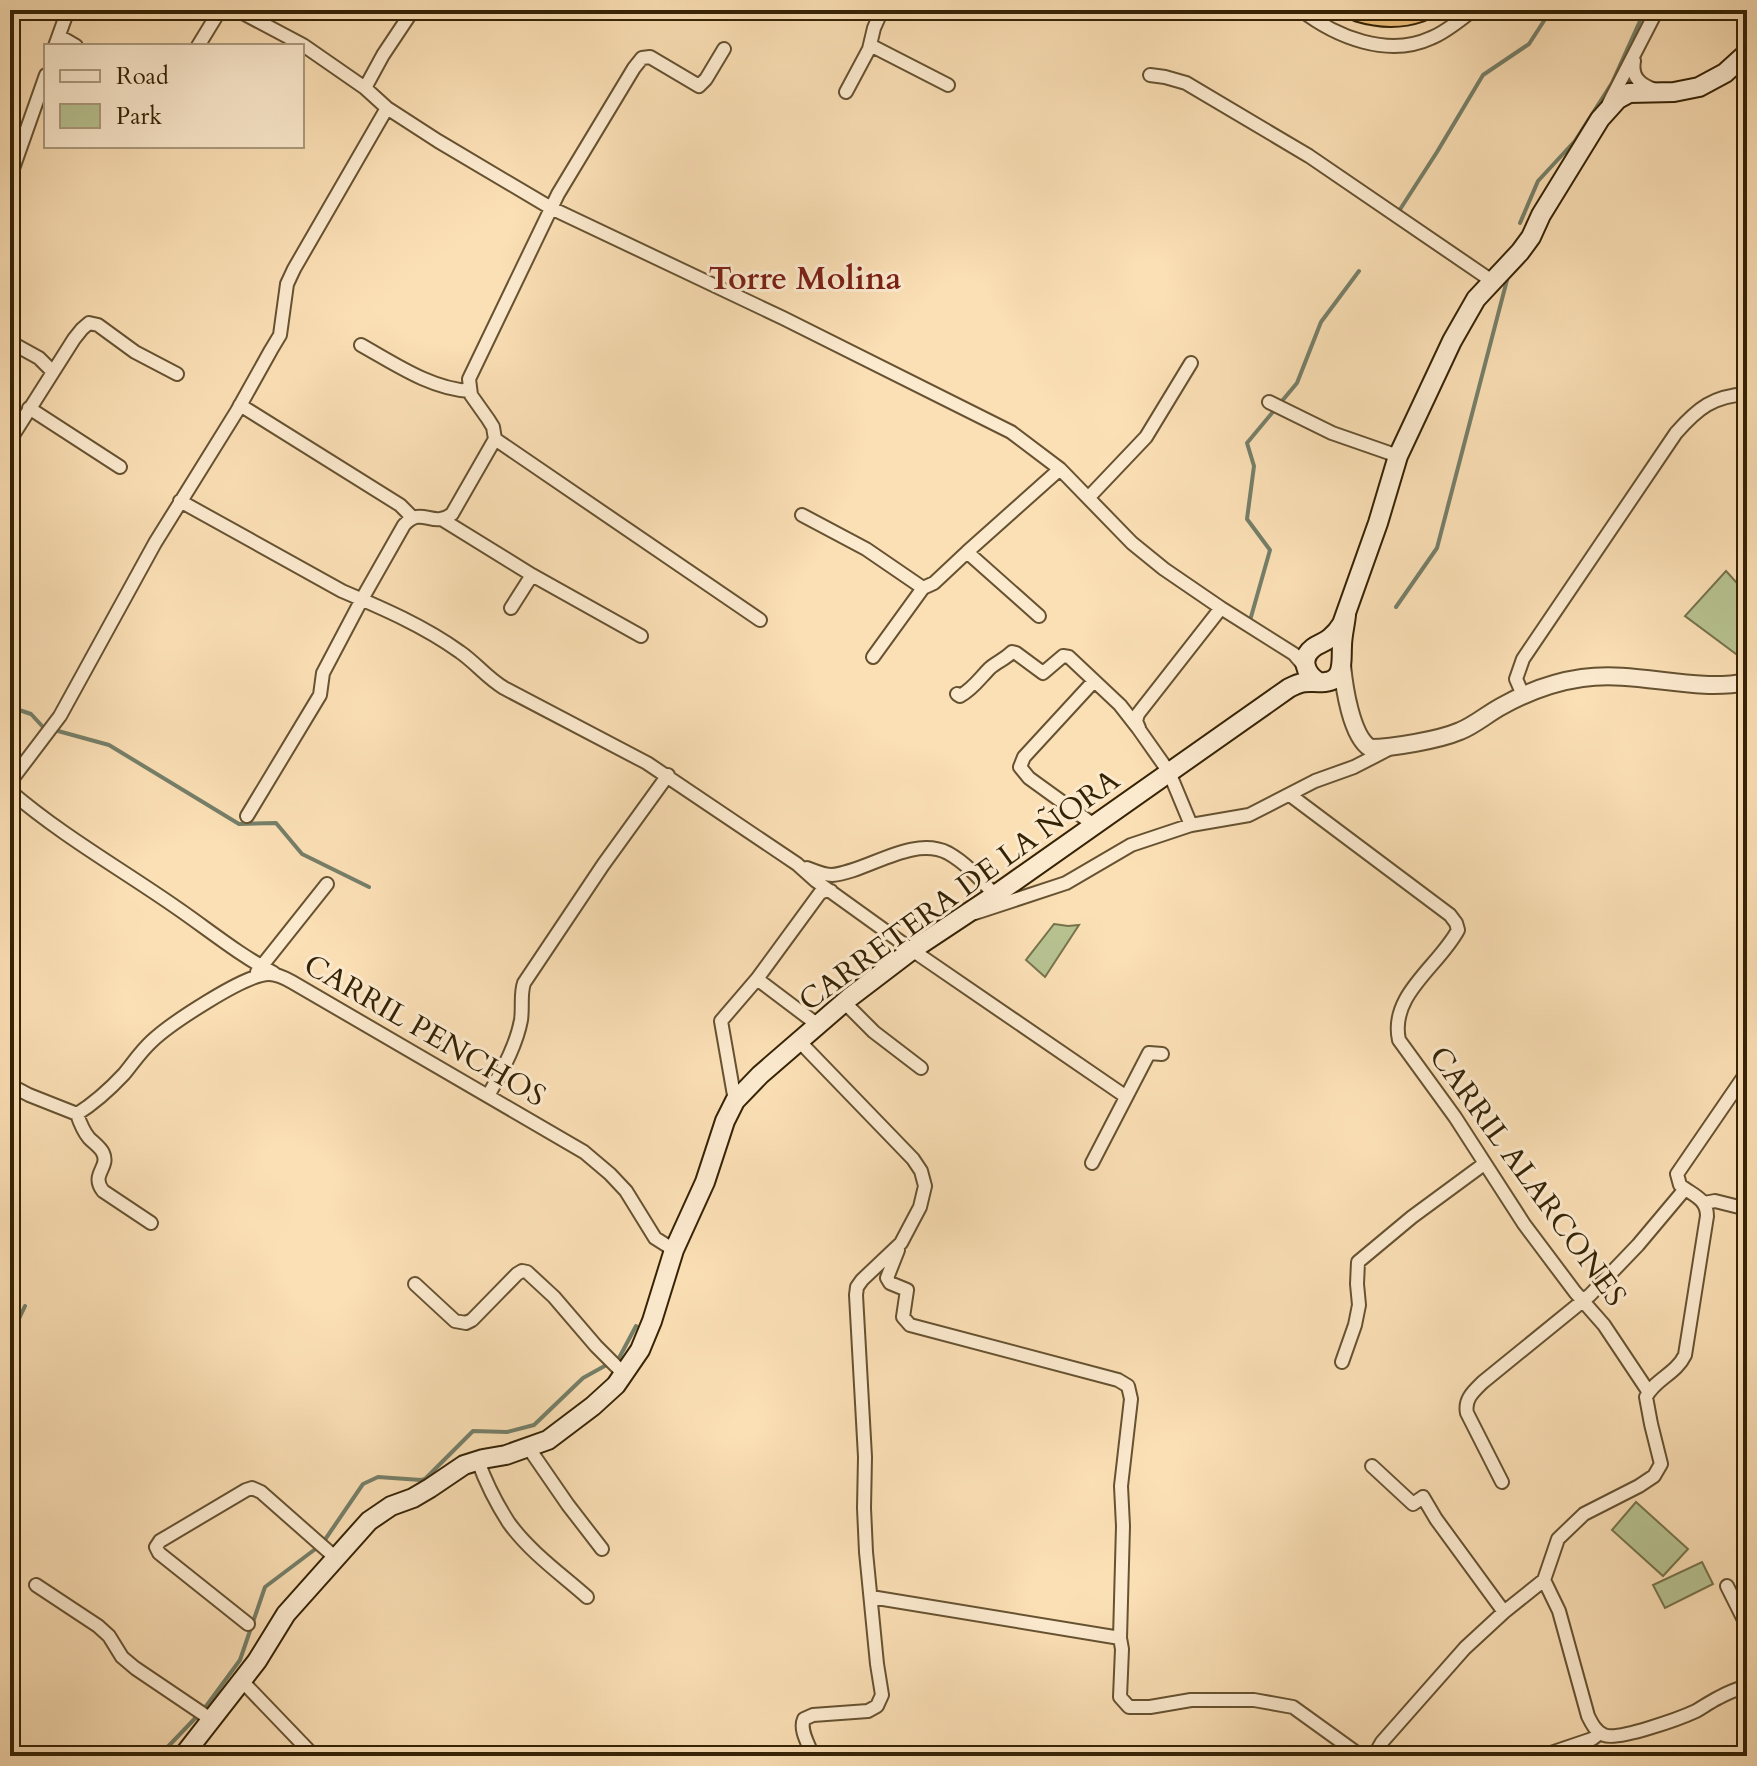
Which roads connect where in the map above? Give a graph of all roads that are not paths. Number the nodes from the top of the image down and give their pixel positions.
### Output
1 (68, 10) edge
2 (220, 10) edge
3 (237, 10) edge
4 (413, 10) edge
5 (882, 10) edge
6 (1301, 10) edge
7 (1359, 10) edge
8 (1420, 10) edge
9 (1473, 10) edge
10 (1657, 10) edge
11 (57, 41) edge
12 (199, 44) edge
13 (301, 44) edge
14 (870, 45) junction
15 (304, 46) edge
16 (724, 49) dead end
17 (1747, 53) edge
18 (1635, 54) junction
19 (1150, 75) dead end
20 (44, 81) edge
21 (948, 85) dead end
22 (365, 88) junction
23 (846, 92) dead end
24 (1662, 92) junction
25 (387, 108) junction
26 (1600, 119) junction
27 (10, 177) edge
28 (551, 208) junction
29 (1492, 281) junction
30 (10, 342) edge
31 (361, 345) dead end
32 (1191, 363) dead end
33 (52, 371) junction
34 (177, 374) dead end
35 (470, 391) junction
36 (1747, 394) edge
37 (1269, 402) dead end
38 (240, 405) junction
39 (29, 408) junction
40 (495, 439) junction
41 (10, 440) edge
42 (1398, 456) junction
43 (120, 467) dead end
44 (1060, 469) junction
45 (1089, 497) junction
46 (180, 501) junction
47 (802, 515) dead end
48 (412, 517) junction
49 (443, 520) junction
50 (967, 552) junction
51 (532, 575) junction
52 (923, 588) junction
53 (362, 599) junction
54 (511, 608) dead end
55 (1221, 608) junction
56 (1346, 615) junction
57 (1039, 616) dead end
58 (760, 620) dead end
59 (641, 636) dead end
60 (1284, 647) junction
61 (1316, 647) junction
62 (873, 657) dead end
63 (1342, 662) junction
64 (1311, 674) junction
65 (1094, 681) junction
66 (1747, 682) edge
67 (957, 694) dead end
68 (1523, 695) junction
69 (1147, 703) junction
70 (1120, 705) junction
71 (1351, 712) junction
72 (1140, 731) junction
73 (1361, 741) junction
74 (1395, 745) junction
75 (1354, 767) junction
76 (1169, 772) junction
77 (668, 775) junction
78 (10, 782) edge
79 (10, 791) edge
80 (1290, 795) junction
81 (247, 816) dead end
82 (1094, 825) junction
83 (1191, 825) junction
84 (797, 864) junction
85 (839, 873) junction
86 (327, 884) dead end
87 (834, 893) junction
88 (995, 895) junction
89 (961, 918) junction
90 (912, 950) junction
91 (261, 972) junction
92 (757, 979) junction
93 (844, 1002) junction
94 (818, 1025) junction
95 (799, 1041) junction
96 (1162, 1054) dead end
97 (921, 1068) dead end
98 (1747, 1072) edge
99 (10, 1085) edge
100 (488, 1096) junction
101 (1125, 1096) junction
102 (735, 1101) junction
103 (77, 1114) junction
104 (1092, 1163) dead end
105 (1484, 1164) junction
106 (1685, 1189) junction
107 (1704, 1203) junction
108 (1747, 1209) edge
109 (151, 1223) dead end
110 (901, 1243) junction
111 (674, 1250) junction
112 (868, 1273) junction
113 (887, 1278) junction
114 (415, 1284) dead end
115 (1747, 1295) edge
116 (1584, 1301) junction
117 (1746, 1302) edge
118 (1342, 1362) dead end
119 (616, 1366) junction
120 (1648, 1391) junction
121 (528, 1447) junction
122 (478, 1461) junction
123 (1372, 1466) dead end
124 (1502, 1482) dead end
125 (326, 1549) junction
126 (602, 1549) dead end
127 (1544, 1580) junction
128 (36, 1585) dead end
129 (1727, 1586) dead end
130 (587, 1597) dead end
131 (871, 1597) junction
132 (1504, 1612) junction
133 (248, 1624) dead end
134 (1747, 1626) edge
135 (1120, 1638) junction
136 (242, 1681) junction
137 (1747, 1686) edge
138 (205, 1715) junction
139 (1600, 1733) junction
140 (183, 1756) edge
141 (314, 1756) edge
142 (813, 1756) edge
143 (1361, 1756) edge
144 (1374, 1756) edge
145 (1542, 1756) edge

1 - 11 street
2 - 12 street
3 - 13 street
4 - 22 street
5 - 14 street
6 - 9 street
7 - 8 highway
10 - 18 street
14 - 21 street
14 - 23 street
15 - 22 street
16 - 28 street
17 - 24 main road
18 - 24 street
18 - 26 street
19 - 29 street
20 - 27 street
22 - 25 street
24 - 26 main road
25 - 28 street
25 - 38 street
26 - 29 main road
28 - 35 street
28 - 44 street
29 - 42 main road
30 - 33 street
31 - 35 street
32 - 45 street
33 - 34 street
33 - 39 street
35 - 40 street
36 - 68 street
37 - 42 street
38 - 46 street
38 - 48 street
39 - 41 street
39 - 43 street
40 - 49 street
40 - 58 street
42 - 56 main road
44 - 45 street
44 - 50 street
45 - 55 street
46 - 53 street
46 - 78 street
47 - 52 street
48 - 49 street
48 - 53 street
49 - 51 street
50 - 52 street
50 - 57 street
51 - 54 street
51 - 59 street
52 - 62 street
53 - 77 street
53 - 81 street
55 - 60 street
55 - 69 street
56 - 61 main road
56 - 63 main road
60 - 61 street
60 - 64 street
61 - 63 main road
61 - 64 main road
63 - 64 main road
63 - 71 street
64 - 71 street
64 - 76 main road, CARRETERA DE LA ÑORA
65 - 67 street
65 - 70 street
65 - 82 street
66 - 68 street
68 - 74 street
69 - 70 street
69 - 72 street
70 - 72 street
71 - 73 street
72 - 76 street
73 - 74 street
73 - 75 street
74 - 75 street
75 - 80 street
76 - 82 main road, CARRETERA DE LA ÑORA
76 - 83 street
77 - 84 street
77 - 100 street
79 - 91 street, CARRIL PENCHOS
80 - 83 street
80 - 105 street, CARRIL ALARCONES
82 - 88 main road, CARRETERA DE LA ÑORA
83 - 89 street
84 - 85 street
84 - 87 street
85 - 87 street
85 - 88 street
86 - 91 street
87 - 90 street
87 - 92 street
88 - 89 main road, CARRETERA DE LA ÑORA
89 - 90 main road, CARRETERA DE LA ÑORA
90 - 93 main road, CARRETERA DE LA ÑORA
90 - 101 street
91 - 100 street, CARRIL PENCHOS
91 - 103 street
92 - 94 street
92 - 102 street
93 - 94 main road, CARRETERA DE LA ÑORA
93 - 97 street
94 - 95 main road, CARRETERA DE LA ÑORA
95 - 102 main road, CARRETERA DE LA ÑORA
95 - 110 street
96 - 101 street
98 - 106 street
99 - 103 street
100 - 111 street, CARRIL PENCHOS
101 - 104 street
102 - 111 main road, CARRETERA DE LA ÑORA
103 - 109 street
105 - 116 street, CARRIL ALARCONES
105 - 118 street
106 - 107 street
106 - 116 street
107 - 108 street
107 - 120 street
110 - 112 street
110 - 113 street
111 - 119 main road, CARRETERA DE LA ÑORA
112 - 113 street
112 - 131 street
113 - 135 street
114 - 119 street
115 - 117 street
116 - 120 street, CARRIL ALARCONES
116 - 124 street
119 - 121 main road, CARRETERA DE LA ÑORA
120 - 127 street
121 - 122 main road, CARRETERA DE LA ÑORA
121 - 126 street
122 - 125 main road, CARRETERA DE LA ÑORA
122 - 130 street
123 - 132 street
125 - 133 street
125 - 136 main road, CARRETERA DE LA ÑORA
127 - 132 street
127 - 139 street
128 - 138 street
129 - 134 street
131 - 135 street
131 - 142 street
132 - 144 street
135 - 143 street
136 - 138 main road, CARRETERA DE LA ÑORA
136 - 141 street
137 - 139 street
138 - 140 main road, CARRETERA DE LA ÑORA
139 - 145 street

